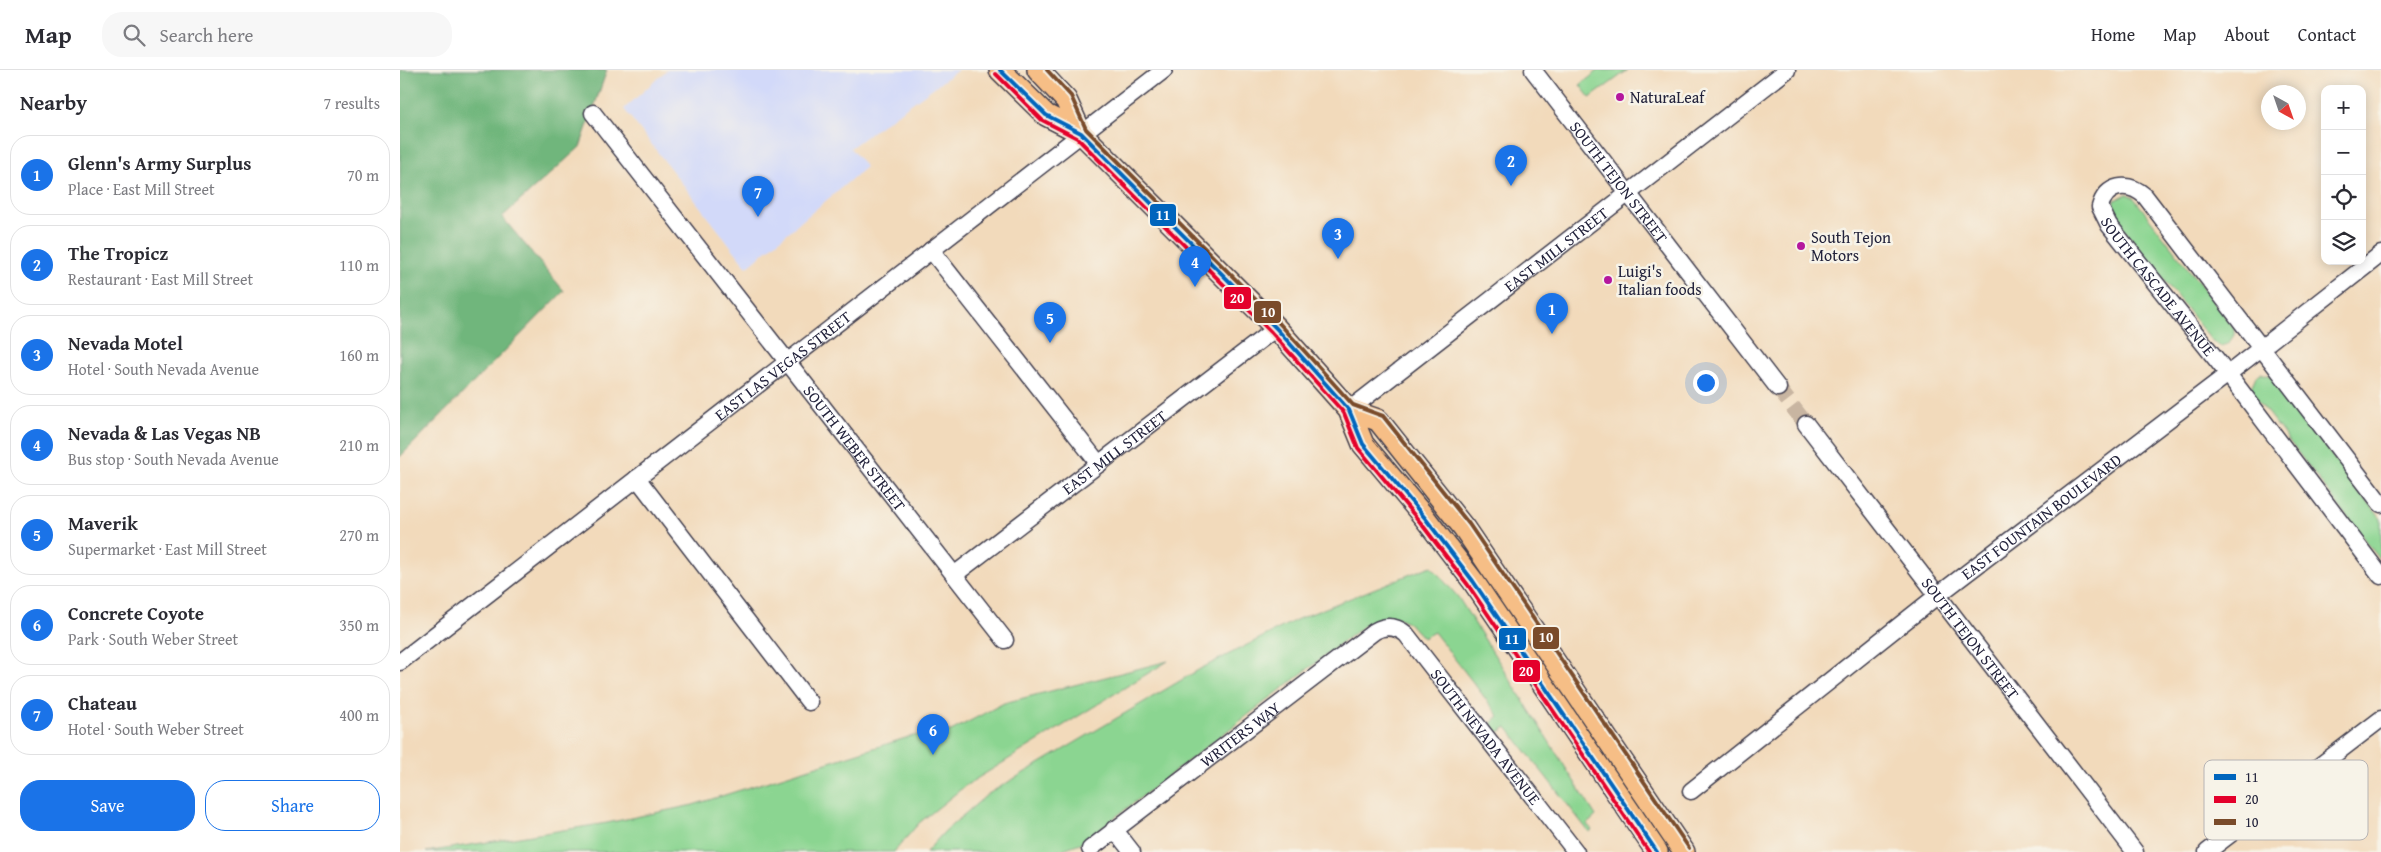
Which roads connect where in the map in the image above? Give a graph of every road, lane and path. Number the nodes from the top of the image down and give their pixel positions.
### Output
1 (1000, 70) edge
2 (1038, 70) edge
3 (1164, 70) edge
4 (1533, 70) edge
5 (1787, 70) edge
6 (593, 113) dead end
7 (1081, 133) junction
8 (1628, 192) junction
9 (931, 250) junction
10 (2381, 254) edge
11 (1276, 328) junction
12 (2261, 348) junction
13 (788, 362) junction
14 (2228, 374) junction
15 (1778, 388) tunnel mouth
16 (1349, 410) junction
17 (1806, 424) tunnel mouth
18 (1099, 464) junction
19 (637, 478) junction
20 (2381, 504) edge
21 (954, 575) junction
22 (2381, 576) edge
23 (1938, 595) junction
24 (1392, 627) joint
25 (1005, 640) dead end
26 (400, 662) edge
27 (809, 702) dead end
28 (2381, 719) edge
29 (2327, 760) edge
30 (1691, 791) dead end
31 (1114, 829) junction
32 (2223, 840) edge
33 (1090, 848) dead end
34 (1132, 852) edge
35 (1576, 852) edge
36 (1656, 852) edge
37 (1684, 852) edge
38 (2135, 852) edge
39 (2207, 852) edge

1 - 7 main road
2 - 7 main road
3 - 7 street, EAST LAS VEGAS STREET
4 - 8 street, SOUTH TEJON STREET
5 - 8 street, EAST MILL STREET
6 - 13 street, SOUTH WEBER STREET
7 - 9 street, EAST LAS VEGAS STREET
7 - 11 main road
8 - 15 street, SOUTH TEJON STREET
8 - 16 street, EAST MILL STREET
9 - 13 street, EAST LAS VEGAS STREET
9 - 18 street
10 - 12 street, EAST FOUNTAIN BOULEVARD
11 - 16 main road
11 - 18 street, EAST MILL STREET
12 - 14 street, EAST FOUNTAIN BOULEVARD
12 - 14 street, SOUTH CASCADE AVENUE
12 - 20 street, SOUTH CASCADE AVENUE
13 - 19 street, EAST LAS VEGAS STREET
13 - 21 street, SOUTH WEBER STREET
14 - 22 street, SOUTH CASCADE AVENUE
14 - 23 street, EAST FOUNTAIN BOULEVARD
16 - 36 main road
16 - 37 main road
17 - 23 street, SOUTH TEJON STREET
18 - 21 street, EAST MILL STREET
19 - 26 street, EAST LAS VEGAS STREET
19 - 27 street
21 - 25 street, SOUTH WEBER STREET
23 - 30 street, EAST FOUNTAIN BOULEVARD
23 - 38 street, SOUTH TEJON STREET
24 - 31 street, WRITERS WAY
24 - 35 street, SOUTH NEVADA AVENUE
28 - 29 street
31 - 33 street, WRITERS WAY
31 - 34 street
32 - 39 street

